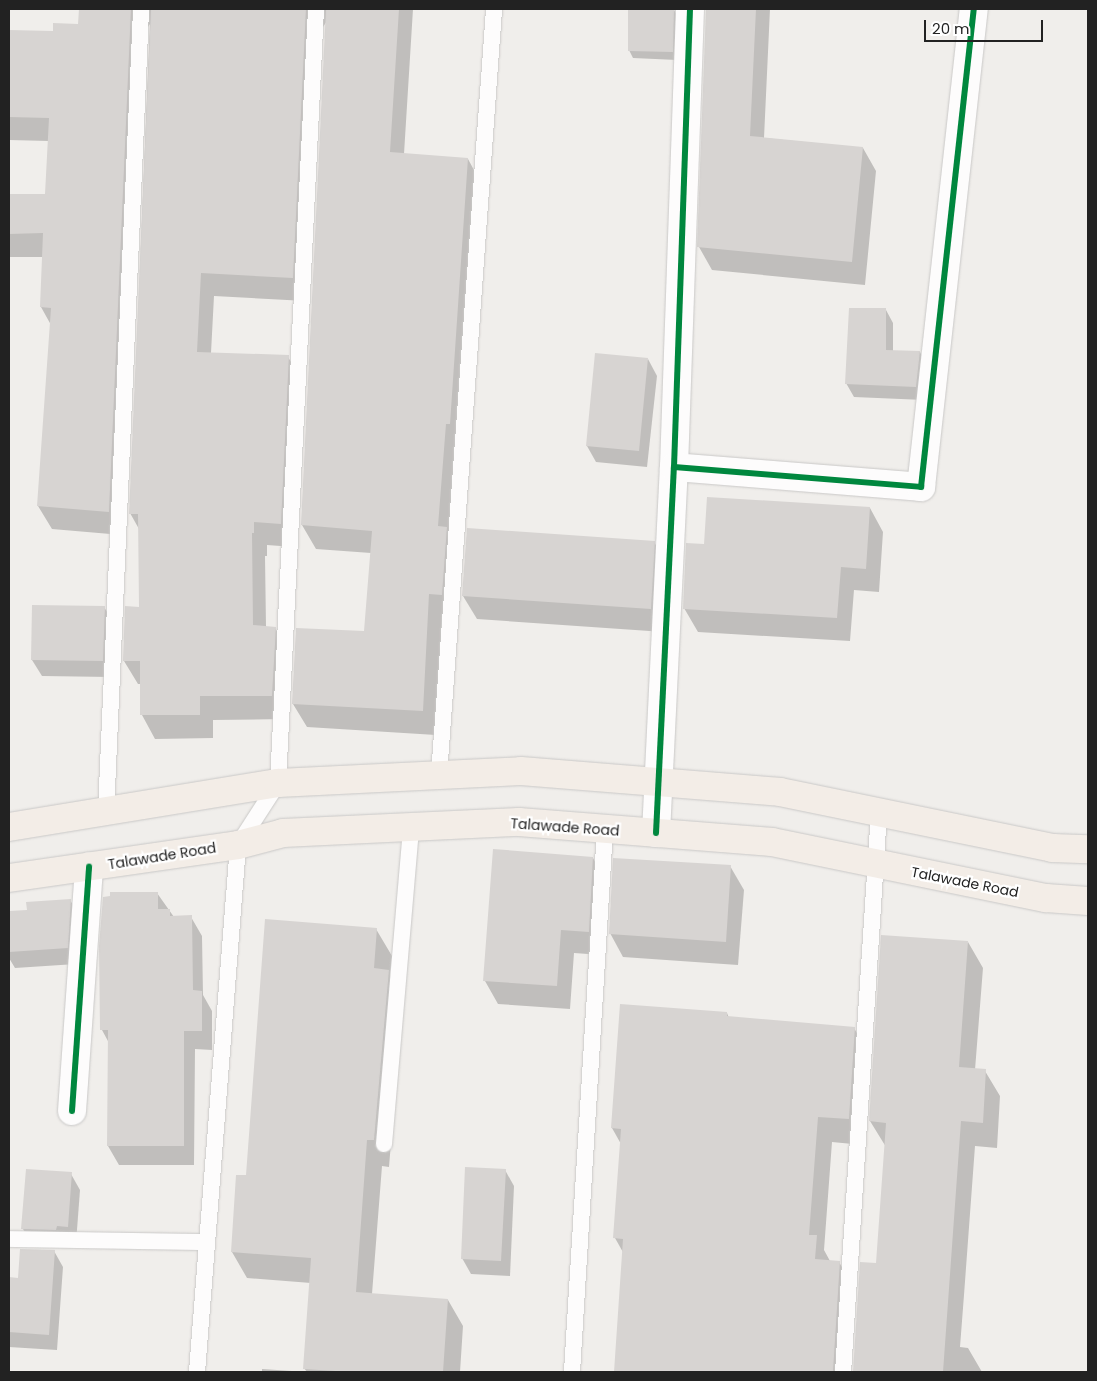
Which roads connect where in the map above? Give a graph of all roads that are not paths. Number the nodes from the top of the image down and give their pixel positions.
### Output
1 (141, 9) edge
2 (316, 9) edge
3 (494, 9) edge
4 (690, 9) edge
5 (974, 9) edge
6 (674, 467) junction
7 (439, 775) junction
8 (278, 783) junction
9 (659, 784) junction
10 (106, 812) junction
11 (879, 812) junction
12 (9, 827) edge
13 (411, 827) junction
14 (605, 829) junction
15 (656, 833) junction
16 (238, 845) junction
17 (1088, 849) edge
18 (874, 863) junction
19 (89, 867) junction
20 (9, 878) edge
21 (1088, 901) edge
22 (72, 1112) dead end
23 (384, 1144) dead end
24 (9, 1239) edge
25 (207, 1242) junction
26 (197, 1372) edge
27 (572, 1372) edge
28 (843, 1372) edge

1 - 10 lane
2 - 8 lane
3 - 7 lane
4 - 6 street
5 - 6 street
6 - 9 street
7 - 8 main road
7 - 9 main road
8 - 10 main road
8 - 16 lane
9 - 11 main road
9 - 15 street
10 - 12 main road
11 - 17 main road
11 - 18 lane
13 - 14 main road, Talawade Road
13 - 16 main road, Talawade Road
13 - 23 lane
14 - 15 main road, Talawade Road
14 - 27 lane
15 - 18 main road, Talawade Road
16 - 19 main road, Talawade Road
16 - 25 lane
18 - 21 main road, Talawade Road
18 - 28 lane
19 - 20 main road, Talawade Road
19 - 22 street
24 - 25 lane
25 - 26 lane

